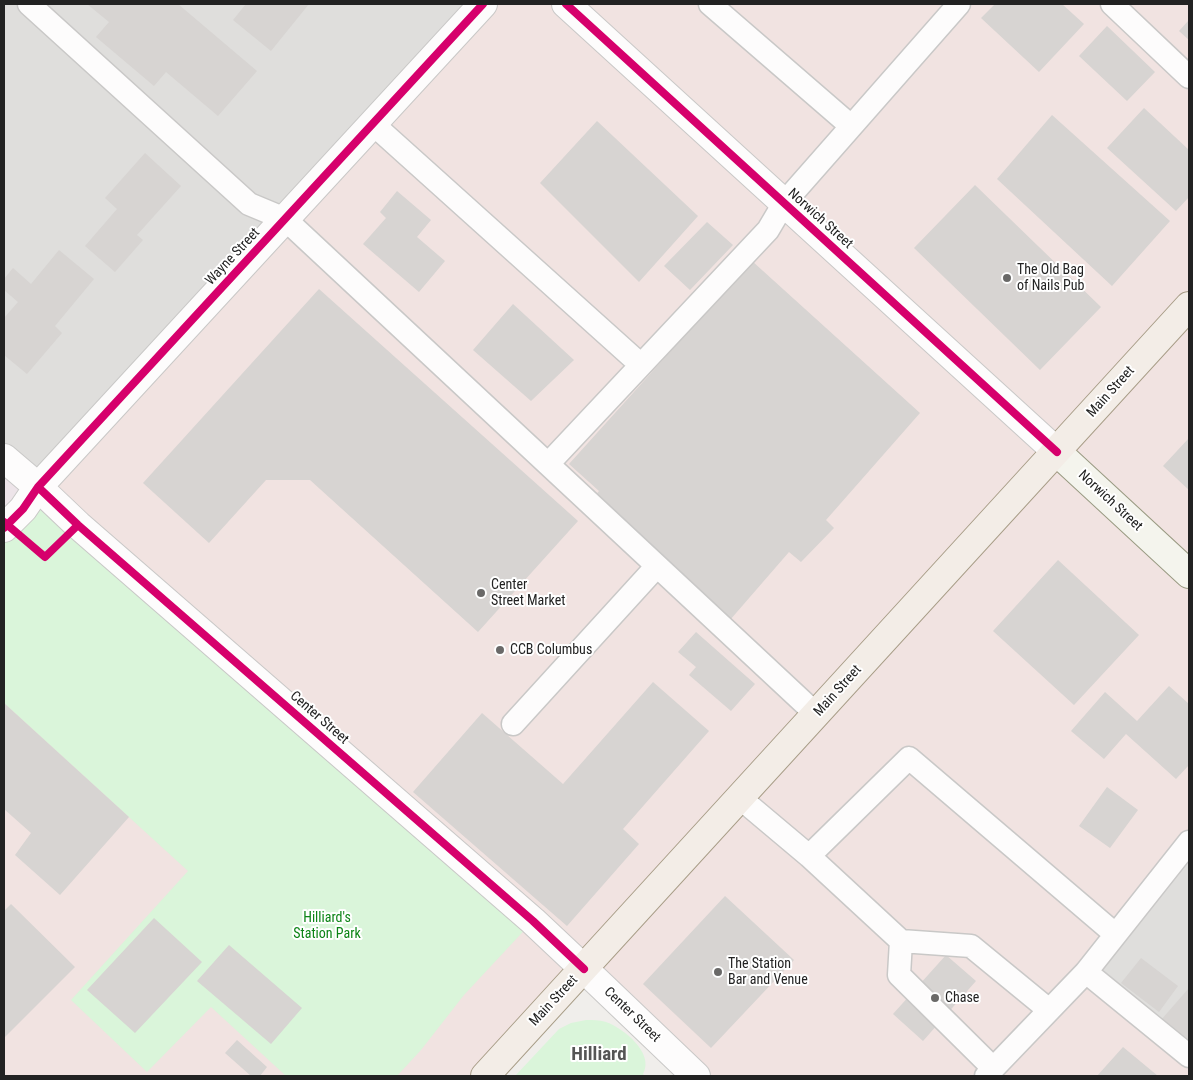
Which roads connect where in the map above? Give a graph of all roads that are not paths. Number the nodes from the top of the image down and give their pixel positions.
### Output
1 (29, 4) edge
2 (483, 4) edge
3 (566, 4) edge
4 (710, 4) edge
5 (959, 4) edge
6 (1112, 4) edge
7 (1189, 77) edge
8 (373, 124) junction
9 (851, 126) junction
10 (784, 203) junction
11 (285, 219) junction
12 (1189, 306) edge
13 (641, 365) junction
14 (1057, 452) junction
15 (4, 458) edge
16 (548, 464) junction
17 (38, 487) junction
18 (4, 528) edge
19 (657, 566) junction
20 (1189, 574) edge
21 (817, 715) junction
22 (513, 724) dead end
23 (740, 798) junction
24 (1189, 842) edge
25 (809, 856) junction
26 (1115, 934) junction
27 (901, 941) junction
28 (584, 969) junction
29 (1086, 972) junction
30 (1049, 1010) junction
31 (1189, 1056) edge
32 (990, 1072) edge
33 (485, 1076) edge
34 (696, 1076) edge

1 - 11 lane
2 - 8 street, Wayne Street
3 - 10 street, Norwich Street
4 - 9 lane
5 - 9 lane
6 - 7 lane
8 - 11 street, Wayne Street
8 - 13 lane
9 - 10 lane
10 - 13 lane
10 - 14 street, Norwich Street
11 - 16 lane
11 - 17 street, Wayne Street
12 - 14 main road, Main Street
13 - 16 lane
14 - 20 main road, Norwich Street
14 - 21 main road, Main Street
15 - 17 street, Center Street
16 - 19 lane
17 - 18 street, Wayne Street
17 - 28 street, Center Street
19 - 21 lane
19 - 22 lane
21 - 23 main road, Main Street
23 - 25 lane
23 - 28 main road, Main Street
24 - 26 lane
25 - 26 lane
25 - 27 lane
26 - 29 lane
27 - 30 lane
27 - 32 lane
28 - 33 main road, Main Street
28 - 34 street, Center Street
29 - 30 lane
29 - 31 lane
30 - 32 lane

